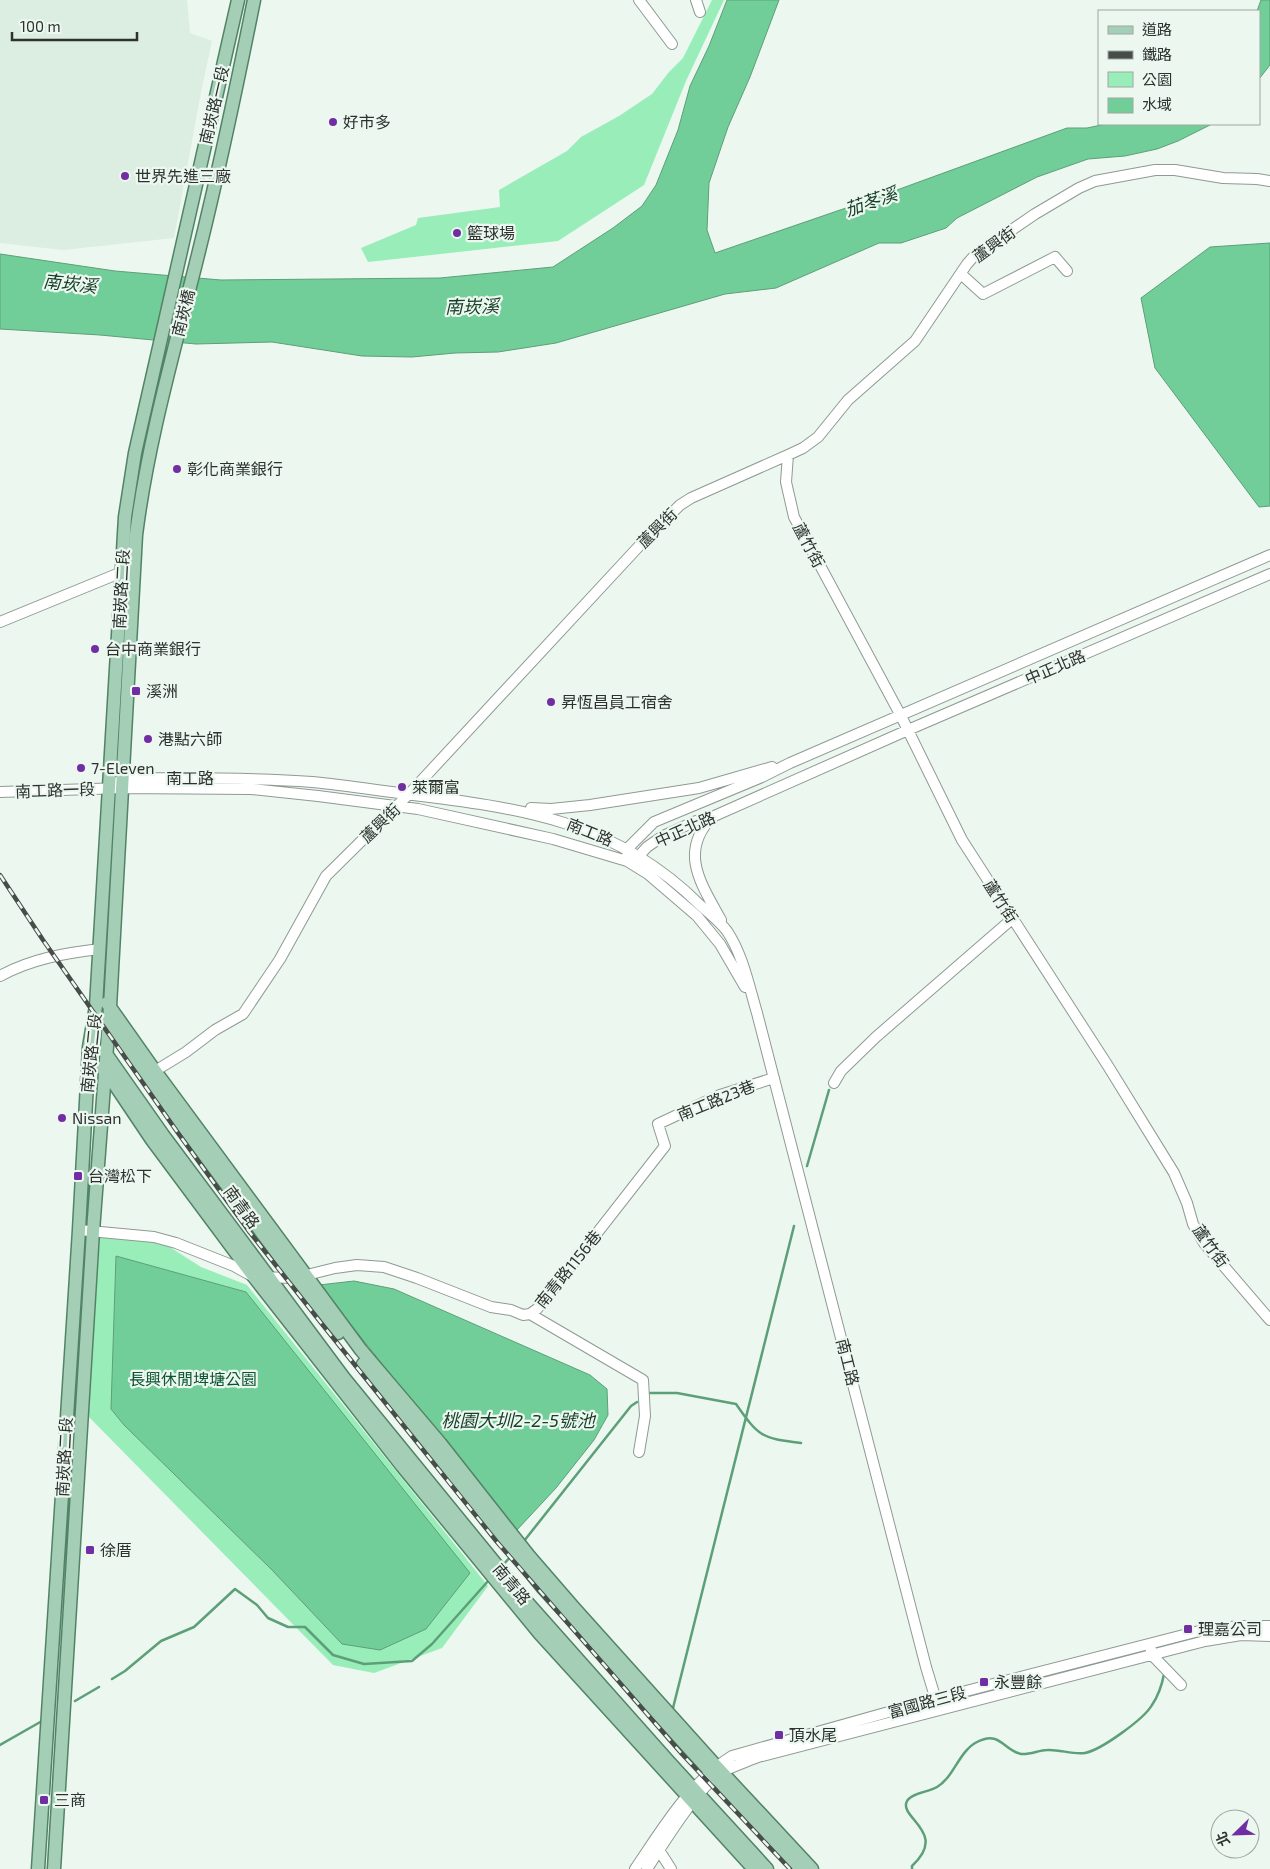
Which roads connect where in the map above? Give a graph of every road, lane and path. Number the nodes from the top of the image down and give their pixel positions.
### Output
1 (238, 0) edge
2 (254, 0) edge
3 (639, 0) edge
4 (696, 0) edge
5 (700, 12) dead end
6 (672, 44) dead end
7 (1270, 182) edge
8 (194, 267) joint
9 (177, 269) joint
10 (1067, 271) dead end
11 (961, 274) junction
12 (157, 359) joint
13 (171, 360) joint
14 (788, 455) junction
15 (1270, 555) edge
16 (122, 572) junction
17 (1270, 574) edge
18 (0, 622) edge
19 (901, 716) junction
20 (908, 730) junction
21 (790, 763) junction
22 (118, 785) junction
23 (0, 792) edge
24 (409, 794) junction
25 (499, 806) junction
26 (397, 807) junction
27 (712, 817) junction
28 (628, 848) junction
29 (638, 857) junction
30 (627, 861) junction
31 (1012, 919) junction
32 (726, 930) junction
33 (100, 949) junction
34 (0, 976) edge
35 (97, 991) junction
36 (96, 1006) junction
37 (110, 1006) junction
38 (758, 1013) junction
39 (108, 1020) junction
40 (90, 1041) junction
41 (106, 1053) junction
42 (105, 1069) junction
43 (155, 1071) junction
44 (774, 1078) junction
45 (834, 1084) dead end
46 (658, 1124) joint
47 (79, 1230) junction
48 (93, 1232) junction
49 (254, 1277) junction
50 (301, 1277) junction
51 (270, 1278) junction
52 (530, 1314) junction
53 (1270, 1320) edge
54 (362, 1400) junction
55 (394, 1404) junction
56 (421, 1421) junction
57 (381, 1440) junction
58 (639, 1452) dead end
59 (551, 1581) junction
60 (572, 1620) junction
61 (1270, 1626) edge
62 (1270, 1636) edge
63 (1151, 1650) junction
64 (1181, 1685) dead end
65 (935, 1699) junction
66 (939, 1710) junction
67 (632, 1736) junction
68 (669, 1762) junction
69 (715, 1772) junction
70 (693, 1795) junction
71 (655, 1847) junction
72 (38, 1869) edge
73 (54, 1869) edge
74 (635, 1869) edge
75 (647, 1869) edge
76 (672, 1869) edge
77 (754, 1869) edge
78 (767, 1869) edge
79 (799, 1869) edge
80 (812, 1869) edge

1 - 9 main road, 南崁路一段
2 - 8 main road, 南崁路一段
3 - 6 street
4 - 5 street
7 - 11 street, 蘆興街
8 - 13 main road, 南崁橋
9 - 12 main road, 南崁橋
10 - 11 street
11 - 14 street, 蘆興街
12 - 16 main road, 南崁路二段
13 - 22 main road, 南崁路二段
14 - 19 street, 蘆竹街
14 - 24 street, 蘆興街
15 - 19 street, 中正北路
16 - 18 street
16 - 22 main road, 南崁路二段
17 - 20 street, 中正北路
19 - 20 street, 蘆竹街
19 - 21 street, 中正北路
20 - 27 street, 中正北路
20 - 31 street, 蘆竹街
21 - 25 street
21 - 28 street, 中正北路
22 - 23 street, 南工路一段
22 - 24 street, 南工路
22 - 26 street, 南工路
22 - 33 main road, 南崁路二段
22 - 37 main road, 南崁路二段
24 - 25 street, 南工路
24 - 26 street, 蘆興街
25 - 28 street, 南工路
26 - 30 street, 南工路
26 - 43 street, 蘆興街
27 - 29 street, 中正北路
27 - 32 street
28 - 29 street, 南工路
28 - 30 street
29 - 30 street, 中正北路
29 - 32 street, 南工路
30 - 38 street, 南工路
31 - 45 street
31 - 53 street, 蘆竹街
32 - 38 street, 南工路
33 - 34 street
33 - 35 main road, 南崁路二段
35 - 36 main road, 南崁路二段
35 - 37 main road
36 - 39 main road, 南青路
36 - 40 main road, 南崁路二段
37 - 39 main road, 南崁路二段
37 - 43 main road
38 - 44 street, 南工路
39 - 41 main road, 南崁路二段
39 - 50 main road, 南青路
40 - 41 main road, 南青路
40 - 42 main road
40 - 47 main road, 南崁路二段
41 - 42 main road, 南崁路二段
41 - 51 main road, 南青路
42 - 48 main road, 南崁路二段
42 - 49 main road
43 - 50 main road
44 - 46 street, 南工路23巷
44 - 65 street, 南工路
46 - 52 street, 南青路1156巷
47 - 48 street
47 - 72 main road, 南崁路二段
48 - 49 street
48 - 73 main road, 南崁路二段
49 - 51 street, 南青路1156巷
49 - 57 main road
50 - 51 street, 南青路1156巷
50 - 52 street, 南青路1156巷
50 - 55 main road, 南青路
50 - 56 main road
51 - 54 main road, 南青路
52 - 58 street
54 - 57 main road, 南青路
54 - 68 main road, 南青路
55 - 56 main road, 南青路
55 - 60 main road, 南青路
56 - 59 main road
57 - 67 main road
59 - 60 main road, 南青路
59 - 69 main road
60 - 69 main road, 南青路
61 - 63 street, 富國路三段
62 - 63 street, 富國路三段
63 - 64 street
63 - 65 street, 富國路三段
63 - 66 street, 富國路三段
65 - 66 street, 南工路
65 - 69 street, 富國路三段
66 - 69 street, 富國路三段
67 - 68 main road, 南青路
67 - 70 main road
68 - 70 main road, 南青路
69 - 70 street, 富國路三段
69 - 79 main road, 南青路
69 - 80 main road
70 - 71 street, 富國路三段
70 - 77 main road
70 - 78 main road, 南青路
71 - 74 street, 富國路三段
71 - 75 street, 富國路三段
71 - 76 street

